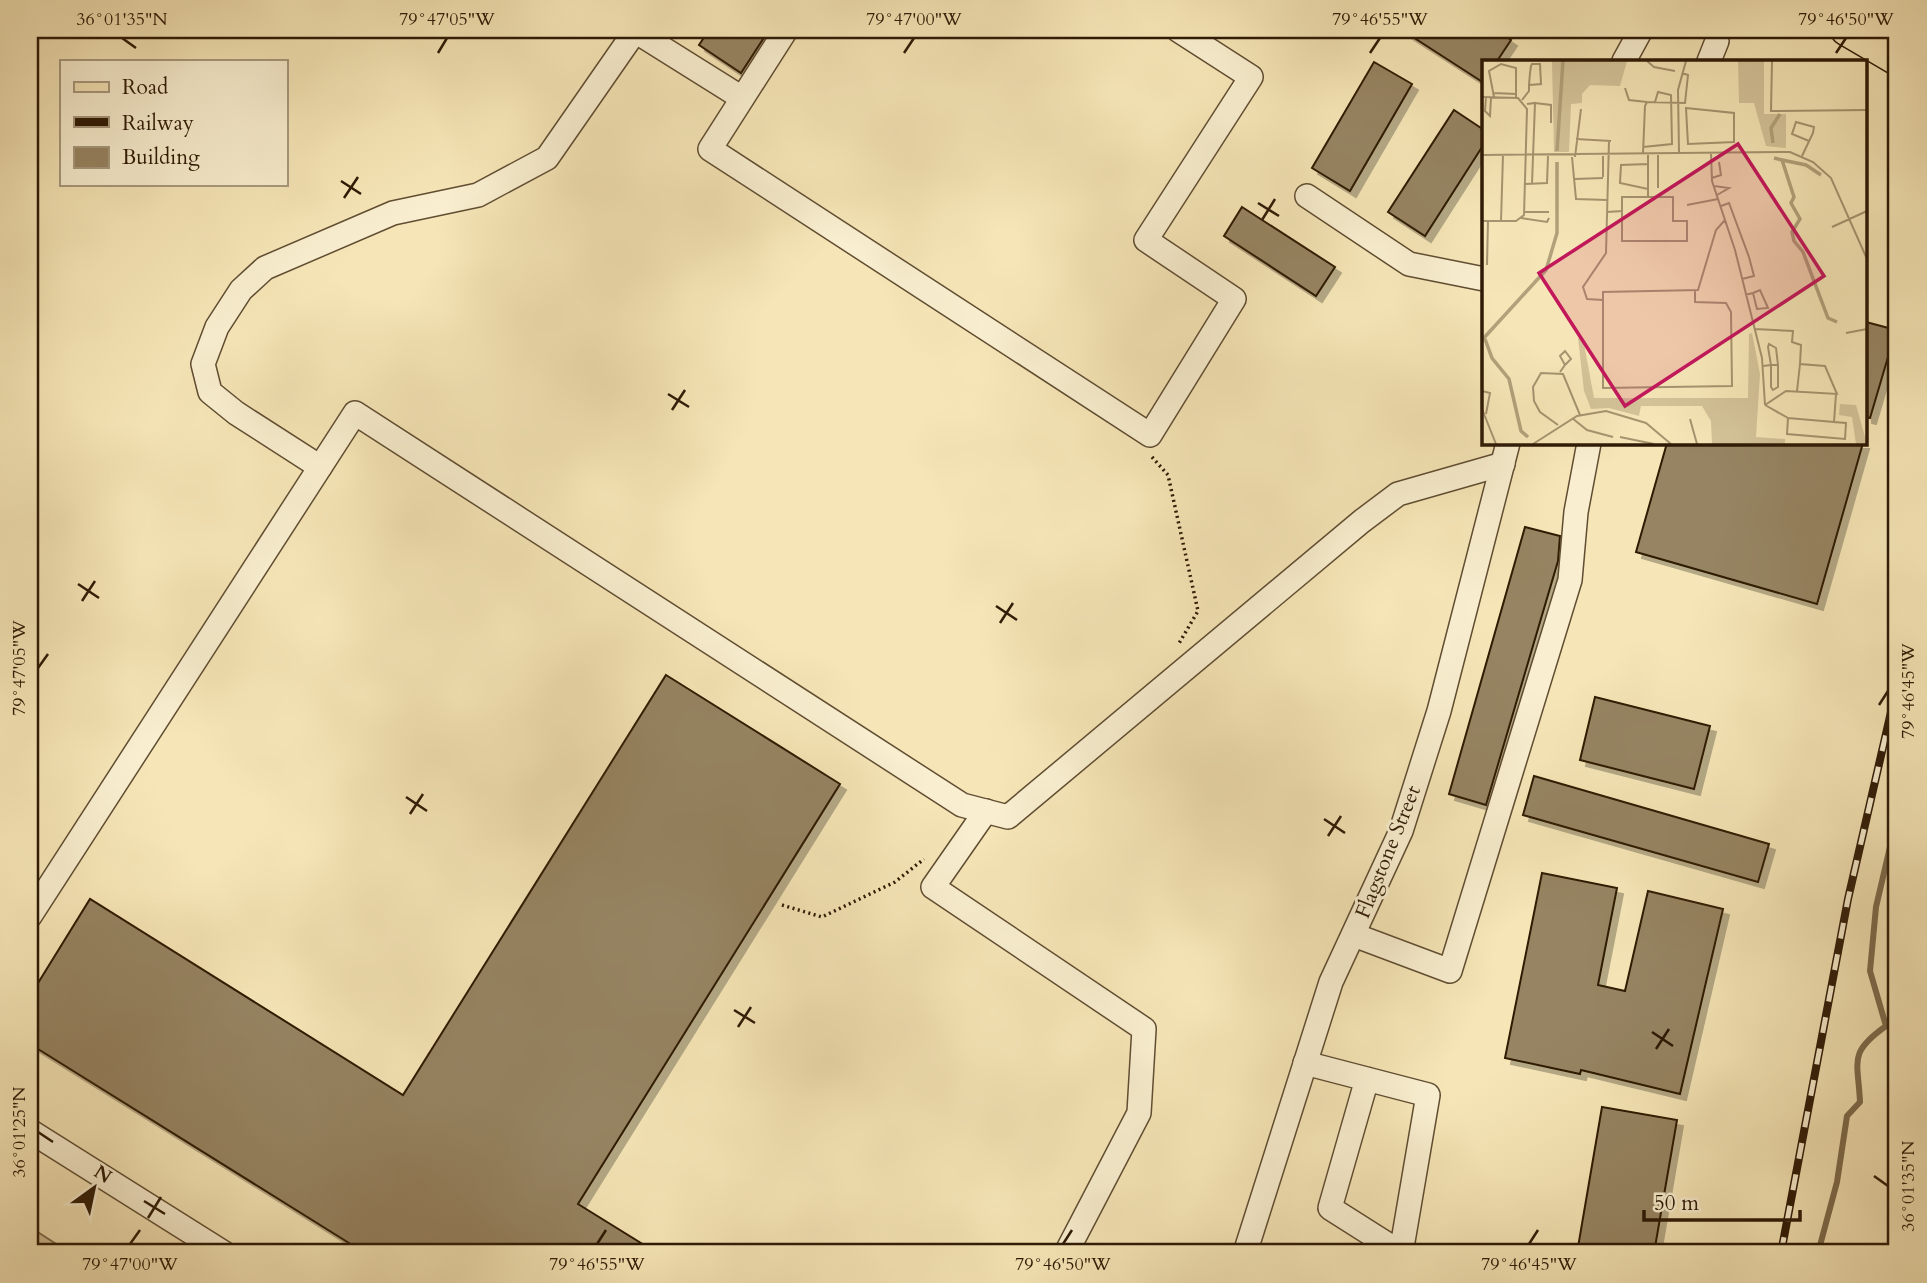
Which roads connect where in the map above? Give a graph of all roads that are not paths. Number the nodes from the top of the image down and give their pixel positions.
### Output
1 (635, 30) edge
2 (786, 30) edge
3 (1178, 30) edge
4 (1641, 30) edge
5 (1846, 30) edge
6 (1625, 60) edge
7 (1897, 61) edge
8 (742, 98) junction
9 (1307, 196) dead end
10 (1482, 279) edge
11 (1589, 444) edge
12 (1506, 454) edge
13 (320, 467) junction
14 (986, 811) junction
15 (30, 916) edge
16 (1354, 935) junction
17 (1305, 1063) junction
18 (1367, 1079) junction
19 (30, 1130) edge
20 (224, 1253) edge
21 (1066, 1253) edge
22 (1245, 1253) edge

1 - 8 street
1 - 13 street
2 - 8 street
3 - 8 street
4 - 6 street
5 - 7 main road
9 - 10 street
11 - 16 street
12 - 14 street
12 - 16 street, Flagstone Street
13 - 14 street
13 - 15 street
14 - 21 street
16 - 17 street, Flagstone Street
17 - 18 street
17 - 22 street, Flagstone Street
18 - 18 street
19 - 20 street

